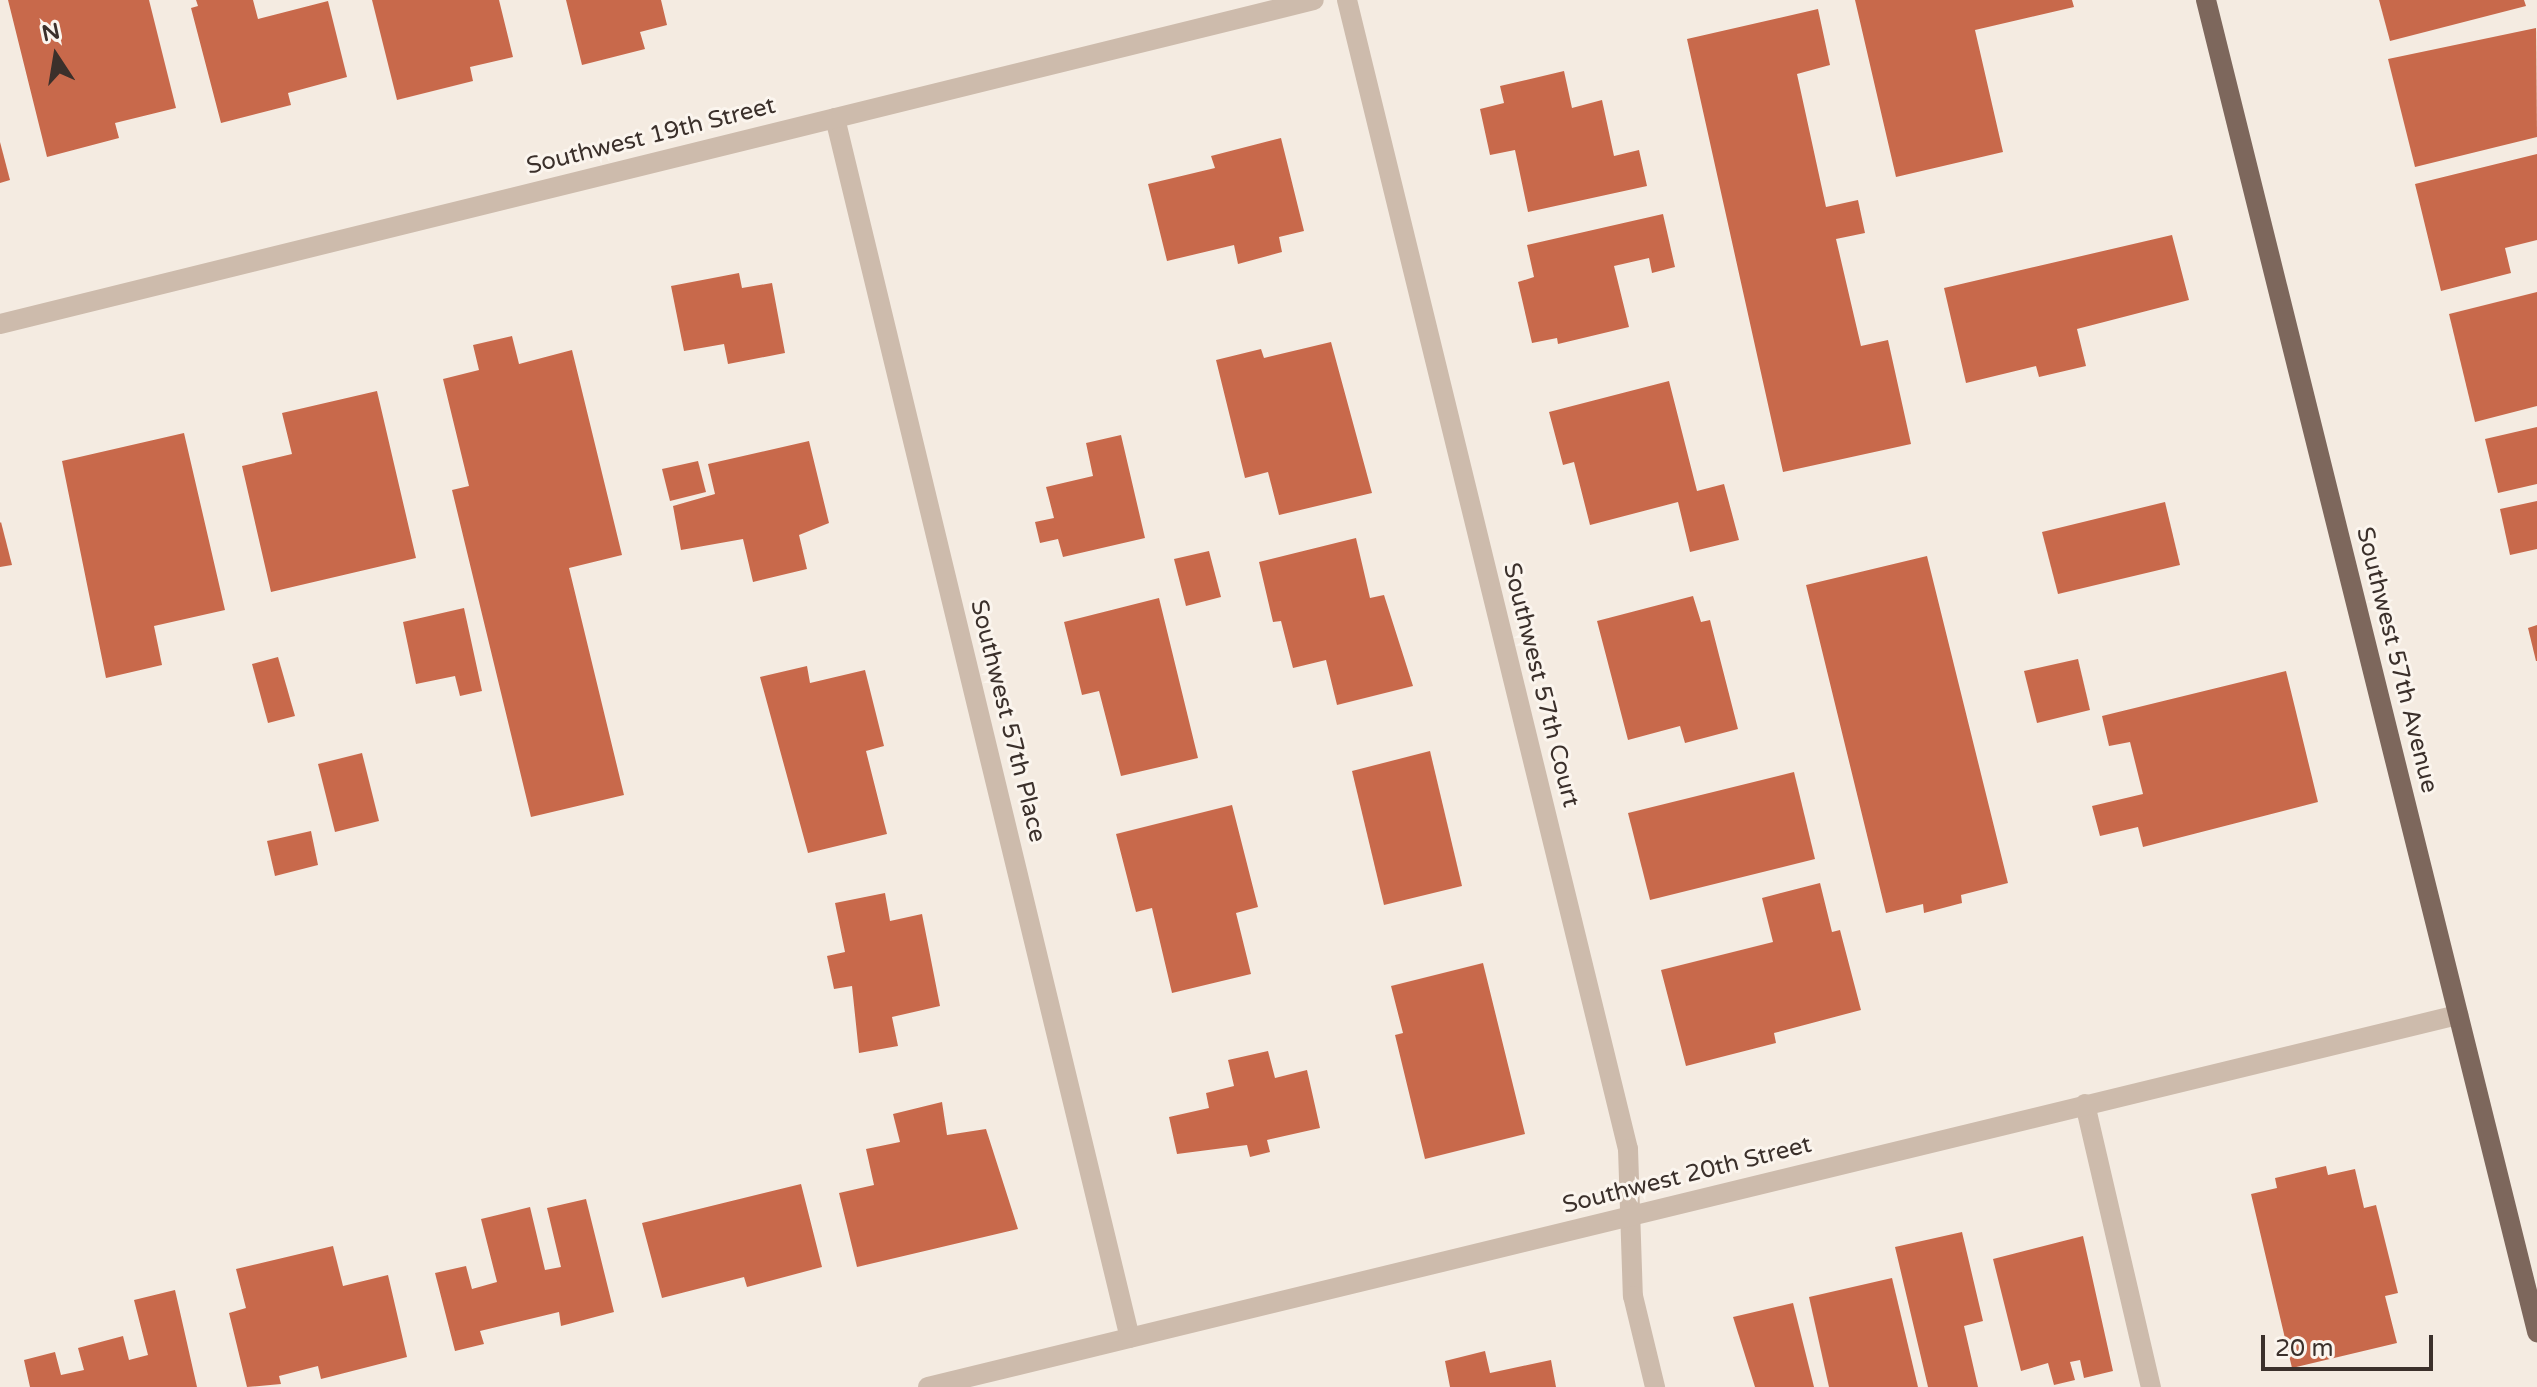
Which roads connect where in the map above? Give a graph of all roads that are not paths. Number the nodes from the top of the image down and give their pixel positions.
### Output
1 (1314, 0) edge
2 (1347, 0) edge
3 (2206, 0) edge
4 (835, 118) junction
5 (0, 324) edge
6 (2458, 1015) junction
7 (2085, 1104) junction
8 (1630, 1216) junction
9 (2537, 1332) edge
10 (1130, 1338) junction
11 (928, 1387) edge
12 (1655, 1387) edge
13 (2151, 1387) edge

1 - 4 street, Southwest 19th Street
2 - 8 street, Southwest 57th Court
3 - 6 main road, Southwest 57th Avenue
4 - 5 street, Southwest 19th Street
4 - 10 street, Southwest 57th Place
6 - 7 street, Southwest 20th Street
6 - 9 main road, Southwest 57th Avenue
7 - 8 street, Southwest 20th Street
7 - 13 street
8 - 10 street, Southwest 20th Street
8 - 12 street, Southwest 57th Court
10 - 11 street, Southwest 20th Street

